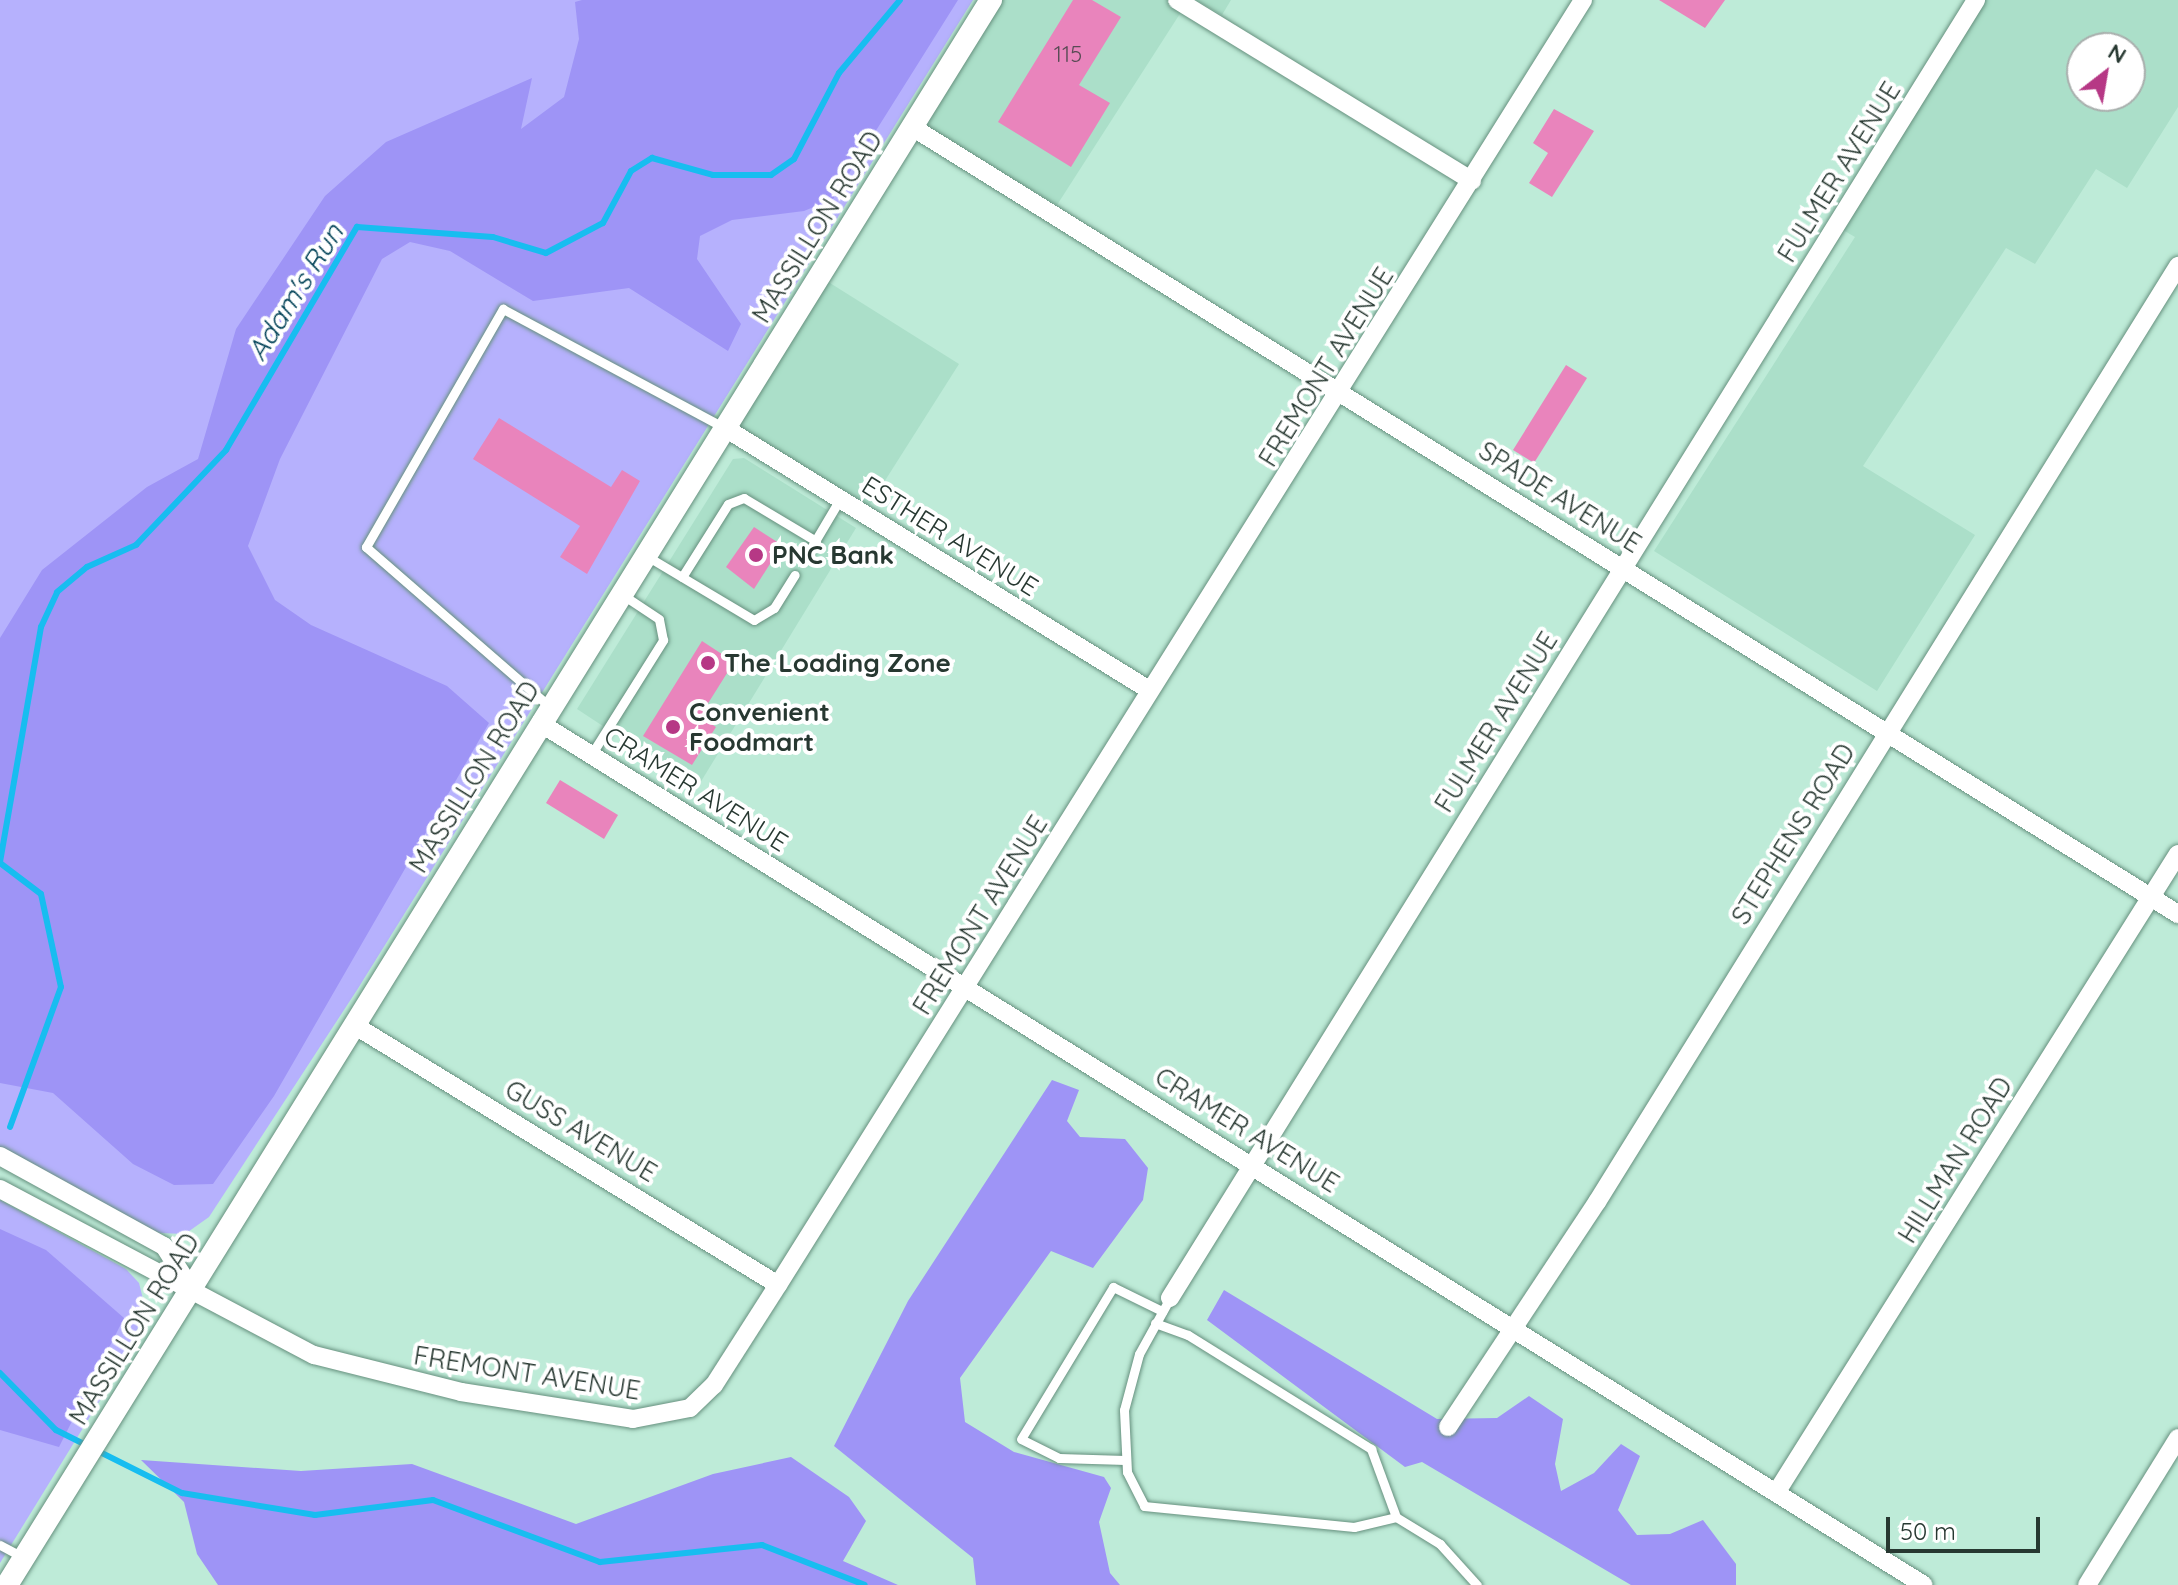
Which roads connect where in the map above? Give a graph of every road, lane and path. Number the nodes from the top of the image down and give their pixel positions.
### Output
1 (991, 0) edge
2 (1177, 0) edge
3 (1583, 0) edge
4 (1976, 0) edge
5 (912, 127) junction
6 (1472, 181) junction
7 (2178, 266) edge
8 (1343, 392) junction
9 (725, 428) junction
10 (841, 498) junction
11 (816, 541) junction
12 (645, 555) junction
13 (805, 558) dead end
14 (1623, 567) junction
15 (795, 575) dead end
16 (682, 577) junction
17 (621, 593) junction
18 (1147, 689) junction
19 (545, 715) junction
20 (1887, 733) junction
21 (591, 755) junction
22 (2178, 854) edge
23 (2151, 898) junction
24 (2178, 914) edge
25 (965, 985) junction
26 (354, 1025) junction
27 (0, 1156) edge
28 (1251, 1164) junction
29 (0, 1189) edge
30 (778, 1285) junction
31 (192, 1290) junction
32 (1166, 1304) junction
33 (1155, 1323) junction
34 (1513, 1327) junction
35 (1448, 1427) dead end
36 (2178, 1438) edge
37 (1125, 1460) junction
38 (1776, 1493) junction
39 (1396, 1517) junction
40 (0, 1545) edge
41 (24, 1558) junction
42 (12, 1583) edge
43 (1477, 1585) edge
44 (1924, 1585) edge
45 (2087, 1585) edge

1 - 5 street, MASSILLON ROAD
2 - 6 street
3 - 6 street, FREMONT AVENUE
4 - 14 street, FULMER AVENUE
5 - 8 street, SPADE AVENUE
5 - 9 street, MASSILLON ROAD
6 - 8 street, FREMONT AVENUE
7 - 20 street, STEPHENS ROAD
8 - 14 street, SPADE AVENUE
8 - 18 street, FREMONT AVENUE
9 - 10 street, ESTHER AVENUE
9 - 12 street, MASSILLON ROAD
9 - 19 lane
10 - 11 lane
10 - 18 street, ESTHER AVENUE
11 - 13 lane
11 - 16 lane
12 - 16 lane
12 - 17 street, MASSILLON ROAD
14 - 20 street, SPADE AVENUE
14 - 28 street, FULMER AVENUE
15 - 16 lane
17 - 19 street, MASSILLON ROAD
17 - 21 lane
18 - 25 street, FREMONT AVENUE
19 - 21 street, CRAMER AVENUE
19 - 26 street, MASSILLON ROAD
20 - 23 street, SPADE AVENUE
20 - 34 street, STEPHENS ROAD
21 - 25 street, CRAMER AVENUE
22 - 23 street, HILLMAN ROAD
23 - 24 street, SPADE AVENUE
23 - 38 street, HILLMAN ROAD
25 - 28 street, CRAMER AVENUE
25 - 30 street, FREMONT AVENUE
26 - 30 street, GUSS AVENUE
26 - 31 street, MASSILLON ROAD
27 - 31 street
28 - 32 street, FULMER AVENUE
28 - 34 street, CRAMER AVENUE
29 - 31 street, FREMONT AVENUE
30 - 31 street, FREMONT AVENUE
31 - 41 street, MASSILLON ROAD
32 - 33 lane, FULMER AVENUE
32 - 37 lane
33 - 37 lane, FULMER AVENUE
33 - 39 lane
34 - 35 street, STEPHENS ROAD
34 - 38 street, CRAMER AVENUE
36 - 45 street
37 - 39 lane, FULMER AVENUE
38 - 44 street, CRAMER AVENUE
39 - 43 lane
40 - 41 lane
41 - 42 street, MASSILLON ROAD

